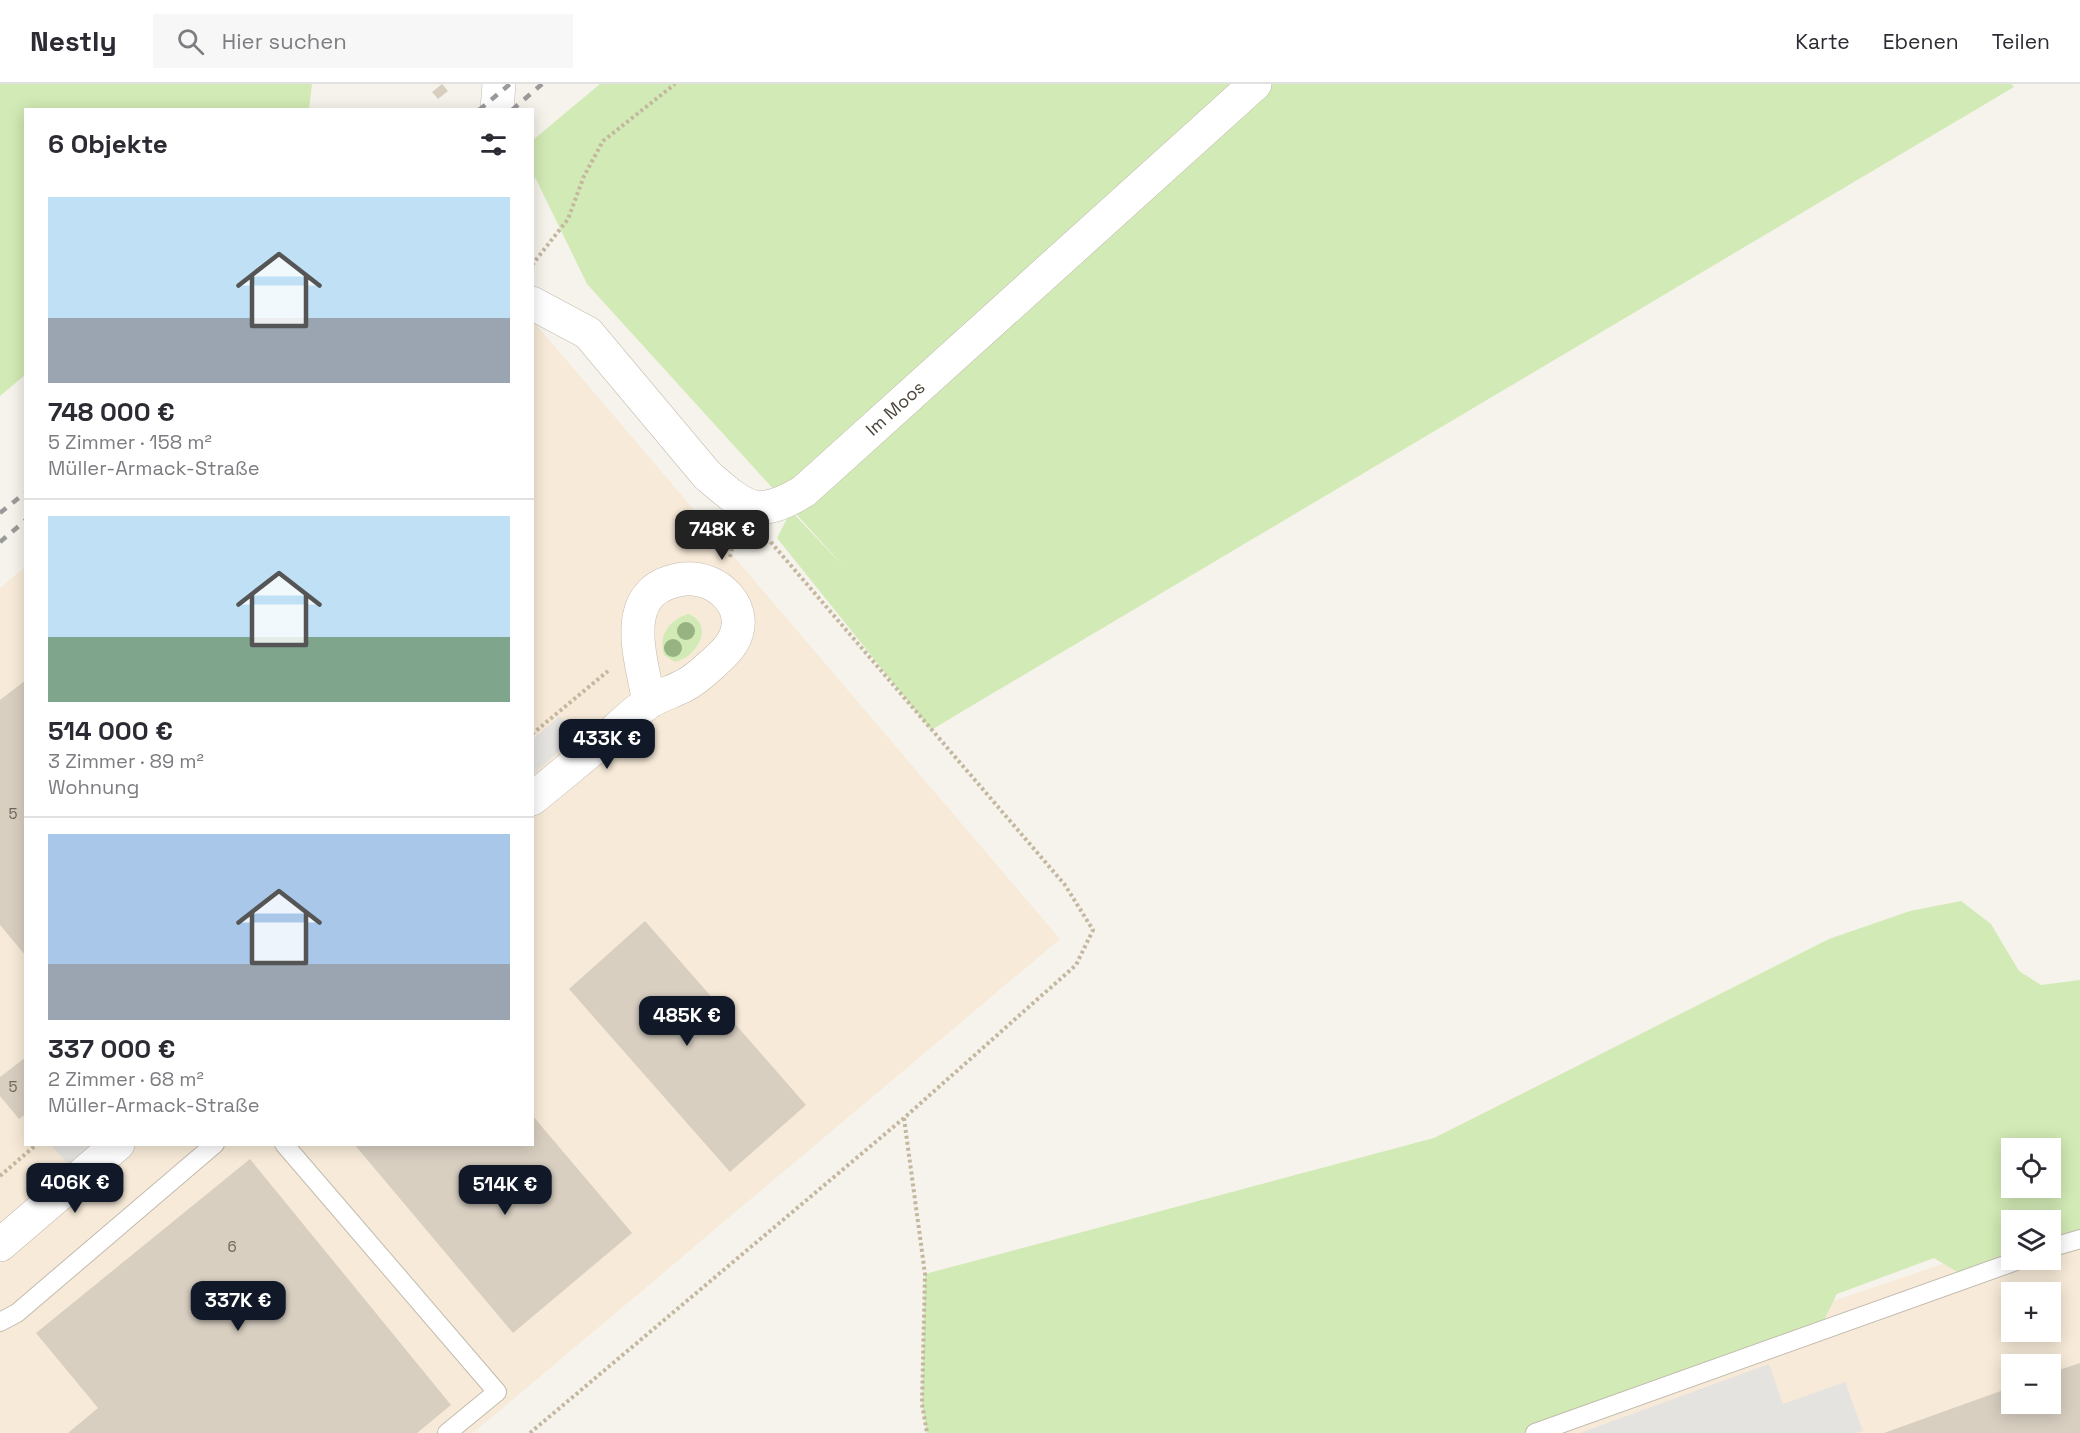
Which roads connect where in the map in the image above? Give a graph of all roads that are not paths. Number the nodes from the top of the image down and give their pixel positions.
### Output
1 (1255, 84) edge
2 (534, 304) edge
3 (649, 702) junction
4 (534, 797) edge
5 (116, 1146) edge
6 (213, 1146) edge
7 (286, 1146) edge
8 (2080, 1239) edge
9 (0, 1245) edge
10 (2061, 1245) edge
11 (2001, 1266) edge
12 (0, 1322) edge
13 (447, 1433) edge
14 (1535, 1433) edge

1 - 2 street, Im Moos
3 - 3 street
3 - 4 street
5 - 9 street
6 - 12 lane
7 - 13 lane
8 - 10 lane
11 - 14 lane

